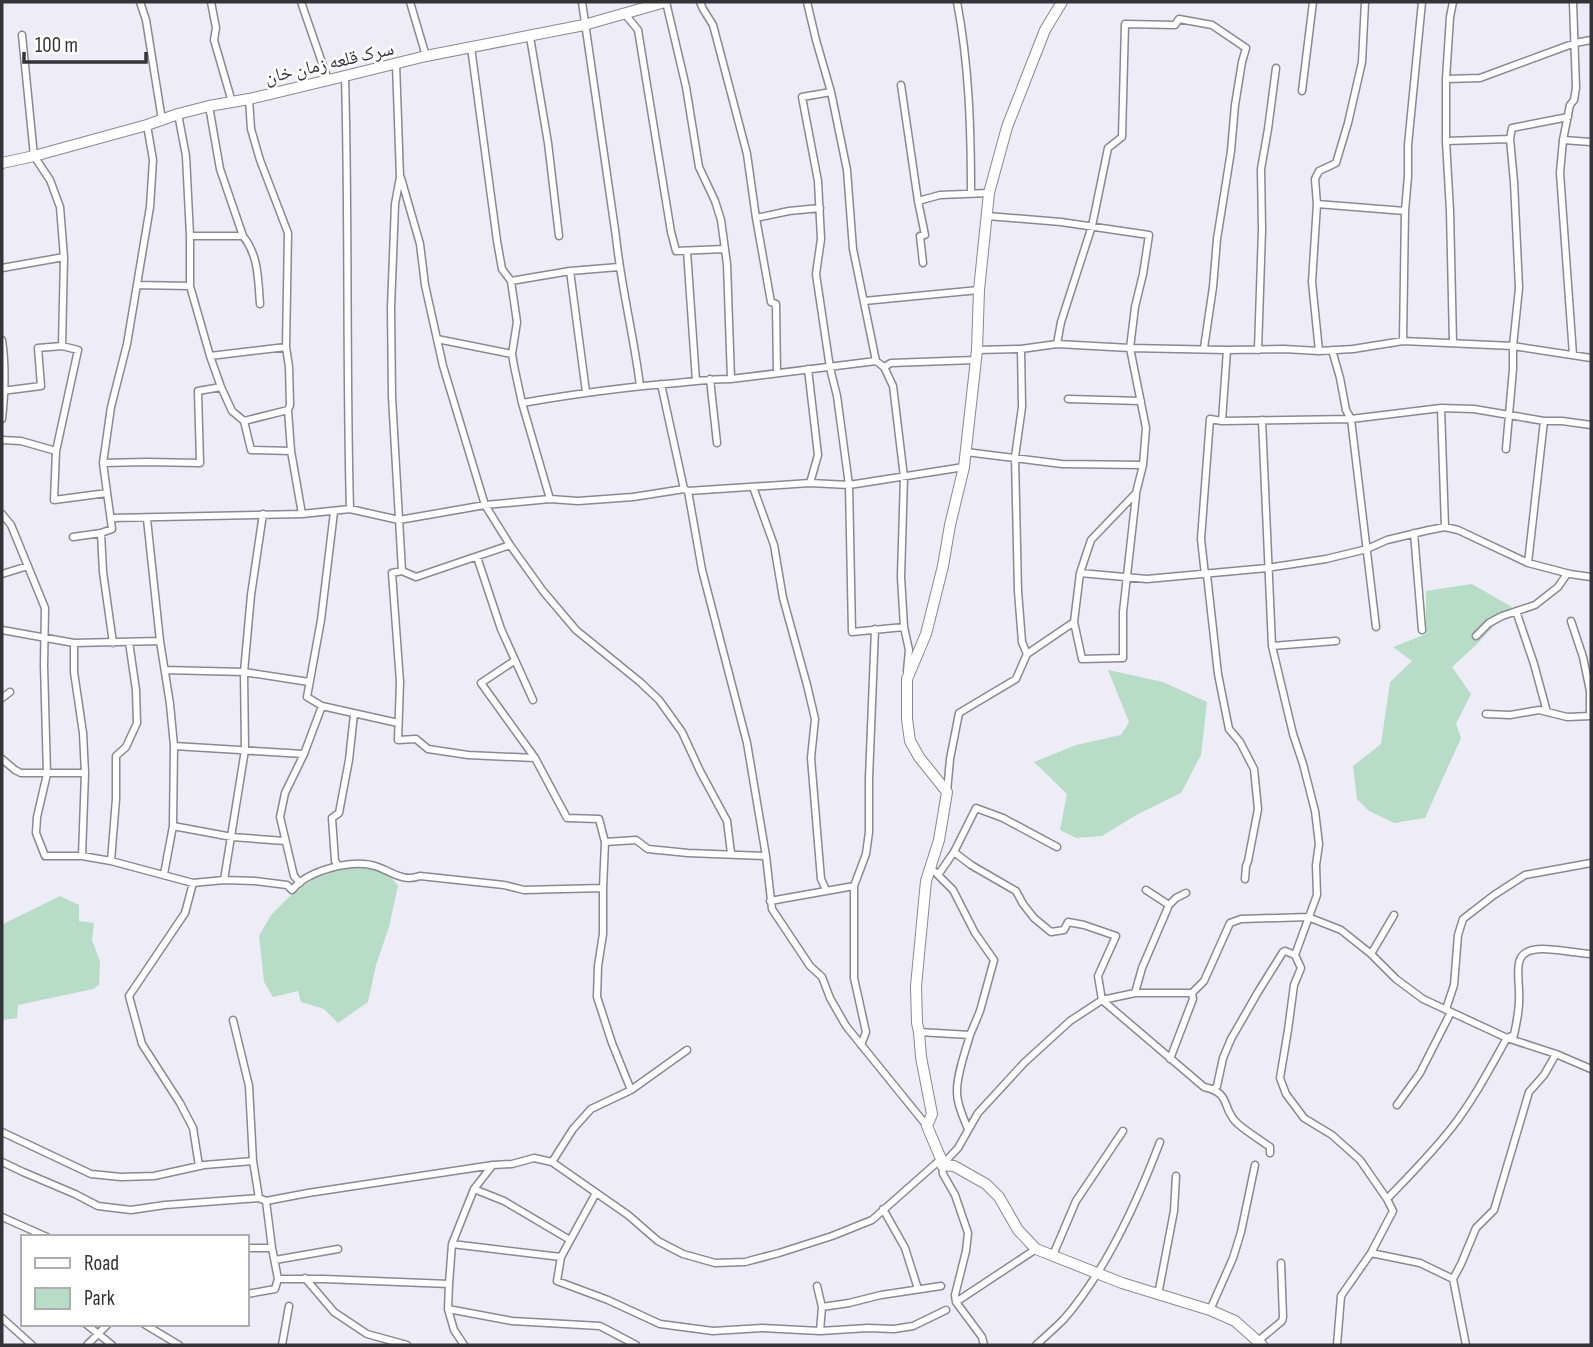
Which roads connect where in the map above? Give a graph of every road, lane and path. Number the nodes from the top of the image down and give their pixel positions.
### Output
1 (140, 2) edge
2 (211, 2) edge
3 (301, 2) edge
4 (410, 2) edge
5 (582, 2) edge
6 (666, 2) edge
7 (700, 2) edge
8 (807, 2) edge
9 (957, 2) edge
10 (1062, 2) edge
11 (1313, 2) edge
12 (1365, 2) edge
13 (1422, 2) edge
14 (1453, 2) edge
15 (1573, 2) edge
16 (624, 13) junction
17 (584, 26) junction
18 (22, 35) dead end
19 (530, 37) junction
20 (1591, 40) edge
21 (1575, 43) junction
22 (471, 47) junction
23 (426, 56) junction
24 (396, 64) junction
25 (1276, 68) dead end
26 (345, 76) junction
27 (1446, 79) junction
28 (328, 80) junction
29 (901, 85) dead end
30 (1302, 90) dead end
31 (831, 92) junction
32 (250, 99) junction
33 (232, 102) junction
34 (208, 106) junction
35 (178, 114) junction
36 (1568, 117) junction
37 (162, 120) junction
38 (147, 125) junction
39 (1510, 139) junction
40 (1563, 140) junction
41 (1446, 141) junction
42 (1591, 142) edge
43 (34, 156) junction
44 (2, 163) edge
45 (400, 177) junction
46 (971, 193) junction
47 (989, 193) junction
48 (918, 201) junction
49 (1317, 204) junction
50 (820, 208) junction
51 (1405, 211) junction
52 (987, 216) junction
53 (756, 218) junction
54 (1092, 226) junction
55 (190, 236) junction
56 (243, 236) junction
57 (559, 236) dead end
58 (726, 249) junction
59 (687, 251) junction
60 (64, 257) junction
61 (923, 263) dead end
62 (619, 267) junction
63 (2, 268) edge
64 (570, 271) junction
65 (511, 281) junction
66 (137, 285) junction
67 (190, 286) junction
68 (979, 290) junction
69 (863, 301) junction
70 (260, 304) dead end
71 (437, 339) junction
72 (2, 340) edge
73 (1403, 341) junction
74 (1453, 342) junction
75 (1057, 344) junction
76 (62, 346) junction
77 (286, 346) junction
78 (1513, 346) junction
79 (1130, 348) junction
80 (1204, 348) junction
81 (1021, 349) junction
82 (1227, 350) junction
83 (1258, 350) junction
84 (1332, 350) junction
85 (1319, 351) junction
86 (512, 354) junction
87 (976, 355) junction
88 (1573, 355) junction
89 (210, 356) junction
90 (1591, 358) edge
91 (876, 361) junction
92 (884, 367) junction
93 (830, 368) junction
94 (808, 369) junction
95 (777, 373) junction
96 (710, 379) junction
97 (731, 379) junction
98 (696, 381) junction
99 (661, 384) junction
100 (640, 386) junction
101 (222, 387) junction
102 (3, 391) edge
103 (586, 392) junction
104 (1068, 399) dead end
105 (1141, 401) junction
106 (522, 403) junction
107 (1441, 408) junction
108 (288, 410) junction
109 (1509, 415) junction
110 (2, 419) edge
111 (1351, 419) junction
112 (1262, 420) junction
113 (244, 421) junction
114 (1222, 421) junction
115 (1544, 421) junction
116 (1591, 425) edge
117 (2, 440) edge
118 (717, 443) dead end
119 (1506, 449) dead end
120 (57, 451) junction
121 (291, 451) junction
122 (966, 452) junction
123 (1015, 457) junction
124 (103, 464) junction
125 (1143, 465) junction
126 (964, 467) junction
127 (904, 477) junction
128 (810, 484) junction
129 (849, 485) junction
130 (753, 487) junction
131 (686, 490) junction
132 (107, 492) junction
133 (1136, 493) junction
134 (550, 499) junction
135 (485, 505) junction
136 (350, 509) junction
137 (334, 512) junction
138 (2, 514) edge
139 (263, 514) junction
140 (302, 514) junction
141 (111, 518) junction
142 (147, 519) junction
143 (399, 520) junction
144 (1445, 527) junction
145 (101, 533) junction
146 (1414, 533) junction
147 (74, 537) dead end
148 (510, 545) junction
149 (1367, 549) junction
150 (477, 557) junction
151 (1528, 563) junction
152 (28, 566) junction
153 (1267, 568) junction
154 (402, 571) junction
155 (1080, 573) junction
156 (2, 574) edge
157 (1567, 574) junction
158 (1206, 575) junction
159 (1127, 576) junction
160 (1591, 578) edge
161 (1516, 611) junction
162 (1571, 621) dead end
163 (1074, 622) junction
164 (904, 627) junction
165 (1376, 628) dead end
166 (875, 629) junction
167 (2, 630) edge
168 (1422, 631) dead end
169 (1476, 636) dead end
170 (46, 637) junction
171 (160, 641) junction
172 (1336, 641) dead end
173 (129, 642) junction
174 (74, 643) junction
175 (113, 643) junction
176 (1272, 646) junction
177 (1027, 654) junction
178 (514, 662) junction
179 (165, 670) junction
180 (244, 672) junction
181 (907, 678) junction
182 (309, 682) junction
183 (10, 692) dead end
184 (2, 698) edge
185 (533, 700) dead end
186 (322, 706) junction
187 (1547, 712) junction
188 (354, 714) junction
189 (1486, 714) dead end
190 (1590, 715) edge
191 (398, 723) junction
192 (174, 746) junction
193 (245, 750) junction
194 (303, 754) junction
195 (535, 758) junction
196 (2, 759) edge
197 (85, 773) junction
198 (47, 774) junction
199 (947, 792) junction
200 (173, 826) junction
201 (232, 837) junction
202 (285, 841) junction
203 (605, 842) junction
204 (1057, 847) dead end
205 (954, 852) junction
206 (731, 853) junction
207 (82, 856) junction
208 (766, 856) junction
209 (111, 861) junction
210 (1591, 863) edge
211 (338, 866) junction
212 (934, 871) junction
213 (164, 874) junction
214 (1245, 879) dead end
215 (225, 880) junction
216 (192, 883) junction
217 (300, 883) junction
218 (854, 886) junction
219 (603, 888) junction
220 (826, 890) junction
221 (1146, 890) dead end
222 (1186, 893) dead end
223 (770, 901) junction
224 (1169, 905) junction
225 (1394, 915) dead end
226 (1308, 917) junction
227 (1371, 954) junction
228 (1591, 954) edge
229 (1295, 956) junction
230 (1135, 993) junction
231 (1192, 993) junction
232 (1102, 1000) junction
233 (1448, 1010) junction
234 (233, 1020) dead end
235 (919, 1032) junction
236 (970, 1035) junction
237 (1507, 1038) junction
238 (861, 1045) junction
239 (687, 1050) dead end
240 (1556, 1054) junction
241 (1170, 1059) junction
242 (1591, 1069) edge
243 (1214, 1089) junction
244 (631, 1090) junction
245 (1397, 1105) dead end
246 (927, 1126) junction
247 (968, 1129) junction
248 (1124, 1131) dead end
249 (2, 1132) edge
250 (1160, 1142) dead end
251 (1270, 1153) dead end
252 (253, 1161) junction
253 (552, 1161) junction
254 (2, 1162) edge
255 (942, 1162) junction
256 (493, 1165) junction
257 (1255, 1165) dead end
258 (199, 1166) junction
259 (1176, 1176) dead end
260 (474, 1189) junction
261 (596, 1193) junction
262 (259, 1198) junction
263 (1387, 1199) junction
264 (266, 1201) junction
265 (883, 1209) junction
266 (2, 1217) edge
267 (42, 1235) edge
268 (570, 1240) junction
269 (452, 1244) junction
270 (248, 1248) edge
271 (272, 1248) junction
272 (1037, 1249) junction
273 (338, 1250) dead end
274 (1371, 1254) junction
275 (1053, 1255) junction
276 (561, 1257) junction
277 (275, 1260) junction
278 (1281, 1263) dead end
279 (1098, 1273) junction
280 (305, 1278) junction
281 (278, 1279) junction
282 (1452, 1279) junction
283 (449, 1284) junction
284 (817, 1286) dead end
285 (941, 1286) dead end
286 (918, 1289) junction
287 (248, 1294) edge
288 (1158, 1295) junction
289 (956, 1302) junction
290 (289, 1306) dead end
291 (822, 1307) junction
292 (448, 1309) junction
293 (946, 1310) dead end
294 (1210, 1310) junction
295 (2, 1318) edge
296 (88, 1326) edge
297 (106, 1326) edge
298 (156, 1328) edge
299 (820, 1331) junction
300 (98, 1335) junction
301 (1260, 1343) edge
302 (464, 1344) edge
303 (32, 1345) edge
304 (88, 1345) edge
305 (112, 1345) edge
306 (179, 1345) edge
307 (282, 1345) edge
308 (407, 1345) edge
309 (453, 1345) edge
310 (636, 1345) edge
311 (984, 1345) edge
312 (1035, 1345) edge
313 (1337, 1345) edge
314 (1466, 1345) edge

1 - 37 street
2 - 33 street
3 - 28 street
4 - 23 street
5 - 17 street
6 - 16 street, سرک قلعه زمان خان
6 - 58 street
7 - 53 street
8 - 31 street
9 - 46 street
10 - 47 street
11 - 30 street
12 - 49 street
13 - 51 street
14 - 27 street
15 - 21 street
16 - 17 street, سرک قلعه زمان خان
16 - 59 street
17 - 19 street, سرک قلعه زمان خان
17 - 62 street
18 - 43 street
19 - 22 street, سرک قلعه زمان خان
19 - 57 street
20 - 21 street
21 - 27 street
21 - 36 street
22 - 23 street, سرک قلعه زمان خان
22 - 65 street
23 - 24 street, سرک قلعه زمان خان
24 - 26 street, سرک قلعه زمان خان
24 - 45 street
25 - 83 street
26 - 28 street, سرک قلعه زمان خان
26 - 136 street
27 - 41 street
28 - 32 street, سرک قلعه زمان خان
29 - 48 street
31 - 50 street
31 - 69 street
32 - 33 street, سرک قلعه زمان خان
32 - 77 street
33 - 34 street, سرک قلعه زمان خان
34 - 35 street, سرک قلعه زمان خان
34 - 56 street
35 - 37 street, سرک قلعه زمان خان
35 - 55 street
36 - 39 street
36 - 40 street
37 - 38 street, سرک قلعه زمان خان
38 - 43 street, سرک قلعه زمان خان
38 - 66 street
39 - 41 street
39 - 78 street
40 - 42 street
40 - 88 street
41 - 74 street
43 - 44 street, سرک قلعه زمان خان
43 - 60 street
45 - 71 street
45 - 143 street
46 - 47 street
46 - 48 street
47 - 52 street
48 - 61 street
49 - 51 street
49 - 85 street
50 - 53 street
50 - 93 street
51 - 73 street
52 - 54 street
52 - 68 street
53 - 95 street
54 - 75 street
54 - 79 street
54 - 80 street
55 - 56 street
55 - 67 street
56 - 70 street
58 - 59 street
58 - 97 street
59 - 98 street
60 - 63 street
60 - 76 street
62 - 64 street
62 - 100 street
64 - 65 street
64 - 103 street
65 - 86 street
66 - 67 street
66 - 124 street
67 - 89 street
68 - 69 street
68 - 87 street
69 - 91 street
71 - 86 street
71 - 135 street
72 - 102 street
73 - 74 street
73 - 84 street
74 - 78 street
75 - 79 street
75 - 81 street
76 - 102 street
76 - 120 street
77 - 89 street
77 - 108 street
78 - 88 street
78 - 109 street
79 - 80 street
79 - 105 street
80 - 82 street
81 - 87 street
81 - 123 street
82 - 83 street
82 - 114 street
83 - 85 street
84 - 85 street
84 - 111 street
86 - 106 street
87 - 92 street
87 - 122 street
88 - 90 street
89 - 101 street
91 - 92 street
91 - 93 street
92 - 127 street
93 - 94 street
93 - 129 street
94 - 95 street
94 - 128 street
95 - 97 street
96 - 97 street
96 - 98 street
96 - 118 street
98 - 99 street
99 - 100 street
99 - 131 street
100 - 103 street
101 - 113 street
101 - 124 street
102 - 110 street
103 - 106 street
104 - 105 street
105 - 125 street
106 - 134 street
107 - 109 street
107 - 111 street
107 - 144 street
108 - 113 street
108 - 121 street
109 - 115 street
109 - 119 street
111 - 112 street
111 - 149 street
112 - 114 street
112 - 153 street
113 - 121 street
114 - 158 street
115 - 116 street
115 - 151 street
117 - 120 street
120 - 132 street
121 - 140 street
122 - 123 street
122 - 126 street
123 - 125 street
123 - 177 street
124 - 132 street
125 - 133 street
126 - 127 street
126 - 181 street
127 - 129 street
127 - 164 street
128 - 129 street
128 - 130 street
129 - 166 street
130 - 131 street
130 - 220 street
131 - 134 street
131 - 208 street
132 - 141 street
133 - 155 street
133 - 159 street
134 - 135 street
135 - 143 street
135 - 148 street
136 - 137 street
136 - 143 street
137 - 140 street
137 - 182 street
138 - 152 street
139 - 140 street
139 - 142 street
139 - 180 street
141 - 142 street
141 - 145 street
142 - 171 street
143 - 154 street
144 - 146 street
144 - 151 street
145 - 147 street
145 - 175 street
146 - 149 street
146 - 168 street
148 - 150 street
148 - 206 street
149 - 153 street
149 - 165 street
150 - 154 street
150 - 178 street
151 - 157 street
152 - 156 street
152 - 170 street
153 - 158 street
153 - 176 street
154 - 191 street
155 - 159 street
155 - 163 street
157 - 160 street
157 - 161 street
158 - 159 street
158 - 214 street
159 - 163 street
161 - 169 street
161 - 187 street
162 - 190 street
163 - 177 street
164 - 166 street
164 - 181 street
166 - 218 street
167 - 170 street
170 - 174 street
170 - 198 street
171 - 173 street
171 - 179 street
172 - 176 street
173 - 175 street
173 - 209 street
174 - 175 street
174 - 197 street
176 - 226 street
177 - 199 street
178 - 185 street
178 - 195 street
179 - 180 street
179 - 192 street
180 - 182 street
180 - 193 street
181 - 199 street
182 - 186 street
183 - 184 street
186 - 188 street
186 - 194 street
187 - 189 street
187 - 190 street
188 - 191 street
188 - 211 street
191 - 195 street
192 - 193 street
192 - 200 street
193 - 194 street
193 - 201 street
194 - 202 street
195 - 203 street
196 - 198 street
197 - 198 street
197 - 207 street
198 - 207 street
199 - 212 street
200 - 201 street
200 - 213 street
201 - 202 street
201 - 215 street
202 - 217 street
203 - 206 street
203 - 219 street
204 - 205 street
205 - 212 street
205 - 232 street
206 - 208 street
207 - 209 street
208 - 223 street
209 - 213 street
210 - 233 street
211 - 217 street
211 - 219 street
212 - 235 street
212 - 236 street
213 - 216 street
215 - 216 street
215 - 217 street
216 - 258 street
218 - 220 street
218 - 238 street
219 - 244 street
220 - 223 street
221 - 224 street
222 - 224 street
223 - 238 street
224 - 230 street
225 - 227 street
226 - 227 street
226 - 229 street
226 - 231 street
227 - 233 street
228 - 237 street
229 - 243 street
229 - 263 street
230 - 231 street
230 - 232 street
231 - 241 street
232 - 241 street
232 - 247 street
233 - 237 street
233 - 245 street
234 - 252 street
235 - 236 street
235 - 246 street
236 - 247 street
237 - 240 street
237 - 263 street
238 - 246 street
239 - 244 street
240 - 242 street
240 - 282 street
241 - 243 street
243 - 251 street
244 - 253 street
246 - 255 street
247 - 255 street
248 - 275 street
249 - 258 street
250 - 279 street
252 - 258 street
252 - 262 street
253 - 256 street
253 - 261 street
254 - 262 street
255 - 265 street
255 - 272 street
255 - 289 street
256 - 260 street
256 - 264 street
257 - 294 street
259 - 288 street
260 - 268 street
260 - 269 street
261 - 265 street
261 - 268 street
262 - 264 street
263 - 274 street
264 - 271 street
265 - 286 street
266 - 267 street
268 - 276 street
269 - 276 street
269 - 283 street
270 - 271 street
271 - 277 street
272 - 275 street
272 - 289 street
273 - 277 street
274 - 282 street
274 - 313 street
275 - 279 street
276 - 299 street
277 - 281 street
278 - 301 street
279 - 288 street
279 - 312 street
280 - 281 street
280 - 283 street
280 - 308 street
281 - 287 street
282 - 314 street
283 - 292 street
284 - 291 street
285 - 286 street
286 - 291 street
288 - 294 street
289 - 311 street
290 - 307 street
291 - 299 street
292 - 302 street
292 - 310 street
293 - 299 street
294 - 301 street
295 - 303 street
296 - 300 street
297 - 300 street
298 - 306 street
300 - 304 street
300 - 305 street
302 - 309 street

